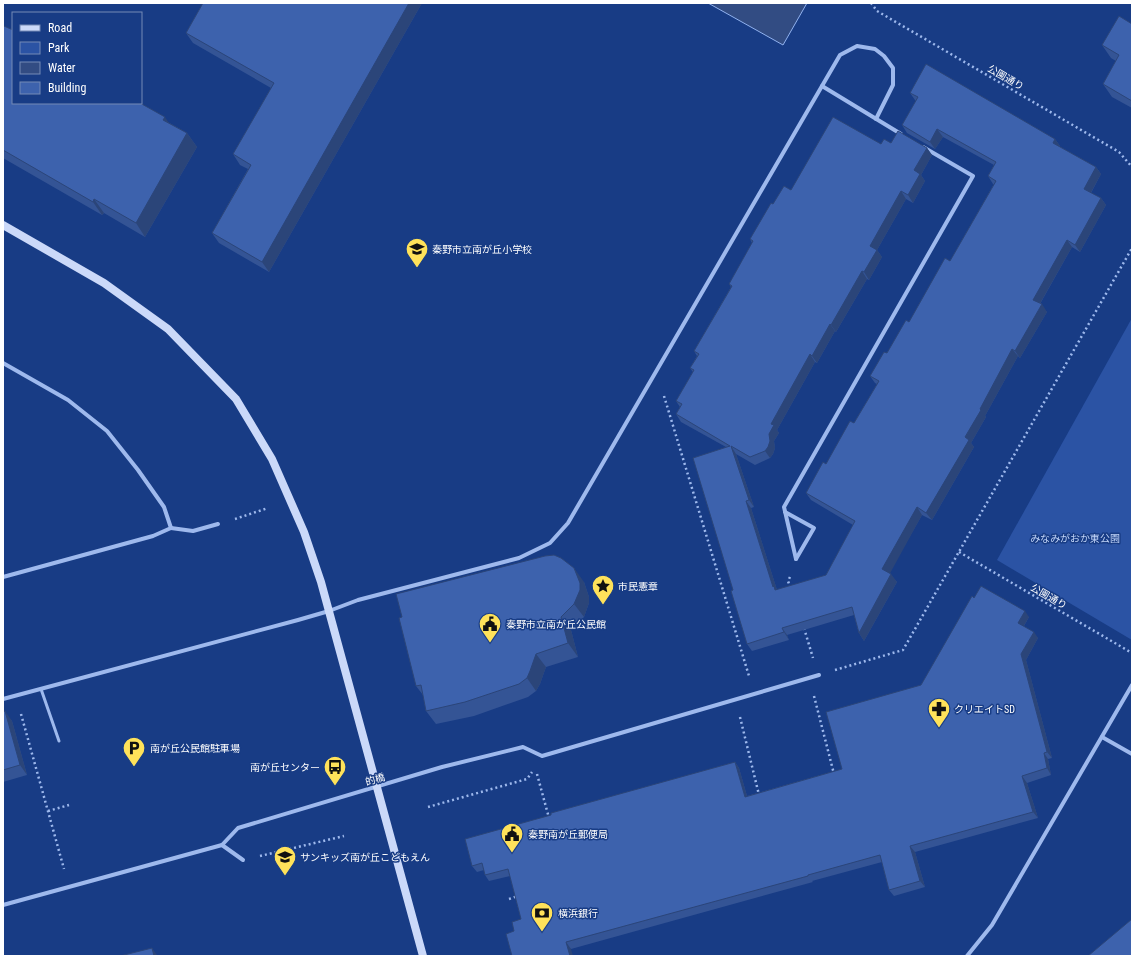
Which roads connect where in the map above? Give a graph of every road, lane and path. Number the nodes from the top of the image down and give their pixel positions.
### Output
1 (871, 3) edge
2 (822, 86) junction
3 (876, 119) junction
4 (908, 138) edge
5 (921, 146) edge
6 (1132, 167) edge
7 (3, 225) edge
8 (1132, 248) edge
9 (3, 363) edge
10 (664, 395) dead end
11 (268, 508) dead end
12 (785, 512) junction
13 (218, 524) joint
14 (171, 528) junction
15 (958, 552) junction
16 (796, 560) junction
17 (3, 577) edge
18 (791, 588) edge
19 (329, 611) junction
20 (802, 624) edge
21 (1132, 653) edge
22 (819, 675) junction
23 (809, 678) junction
24 (1132, 685) edge
25 (41, 689) junction
26 (754, 694) junction
27 (3, 699) edge
28 (735, 699) junction
29 (21, 713) dead end
30 (1102, 737) junction
31 (59, 742) dead end
32 (1132, 754) edge
33 (537, 774) dead end
34 (834, 776) edge
35 (527, 779) dead end
36 (760, 797) edge
37 (69, 805) dead end
38 (428, 807) dead end
39 (48, 811) junction
40 (550, 822) edge
41 (344, 836) dead end
42 (222, 845) junction
43 (243, 860) joint
44 (70, 887) junction
45 (524, 894) edge
46 (509, 899) dead end
47 (3, 905) edge
48 (423, 956) edge
49 (968, 956) edge

1 - 6 path, 公園通り
2 - 3 street
2 - 3 street
2 - 19 street
3 - 4 street
5 - 12 street
7 - 19 street
8 - 15 path
9 - 14 street
10 - 26 path
11 - 13 path
12 - 16 street
12 - 16 street
13 - 14 street
14 - 17 street
15 - 21 path, 公園通り
15 - 22 path
16 - 18 path
19 - 25 street
19 - 48 street
20 - 22 path
22 - 23 street, 的橋
23 - 26 street, 的橋
23 - 34 path
24 - 30 street
25 - 27 street
25 - 31 lane
26 - 28 street, 的橋
28 - 36 path
28 - 42 street, 的橋
29 - 39 path
30 - 32 street
30 - 49 street
33 - 40 path
35 - 38 path
37 - 39 path
39 - 44 path
41 - 43 path
42 - 43 street
42 - 44 street
44 - 47 street
45 - 46 path

